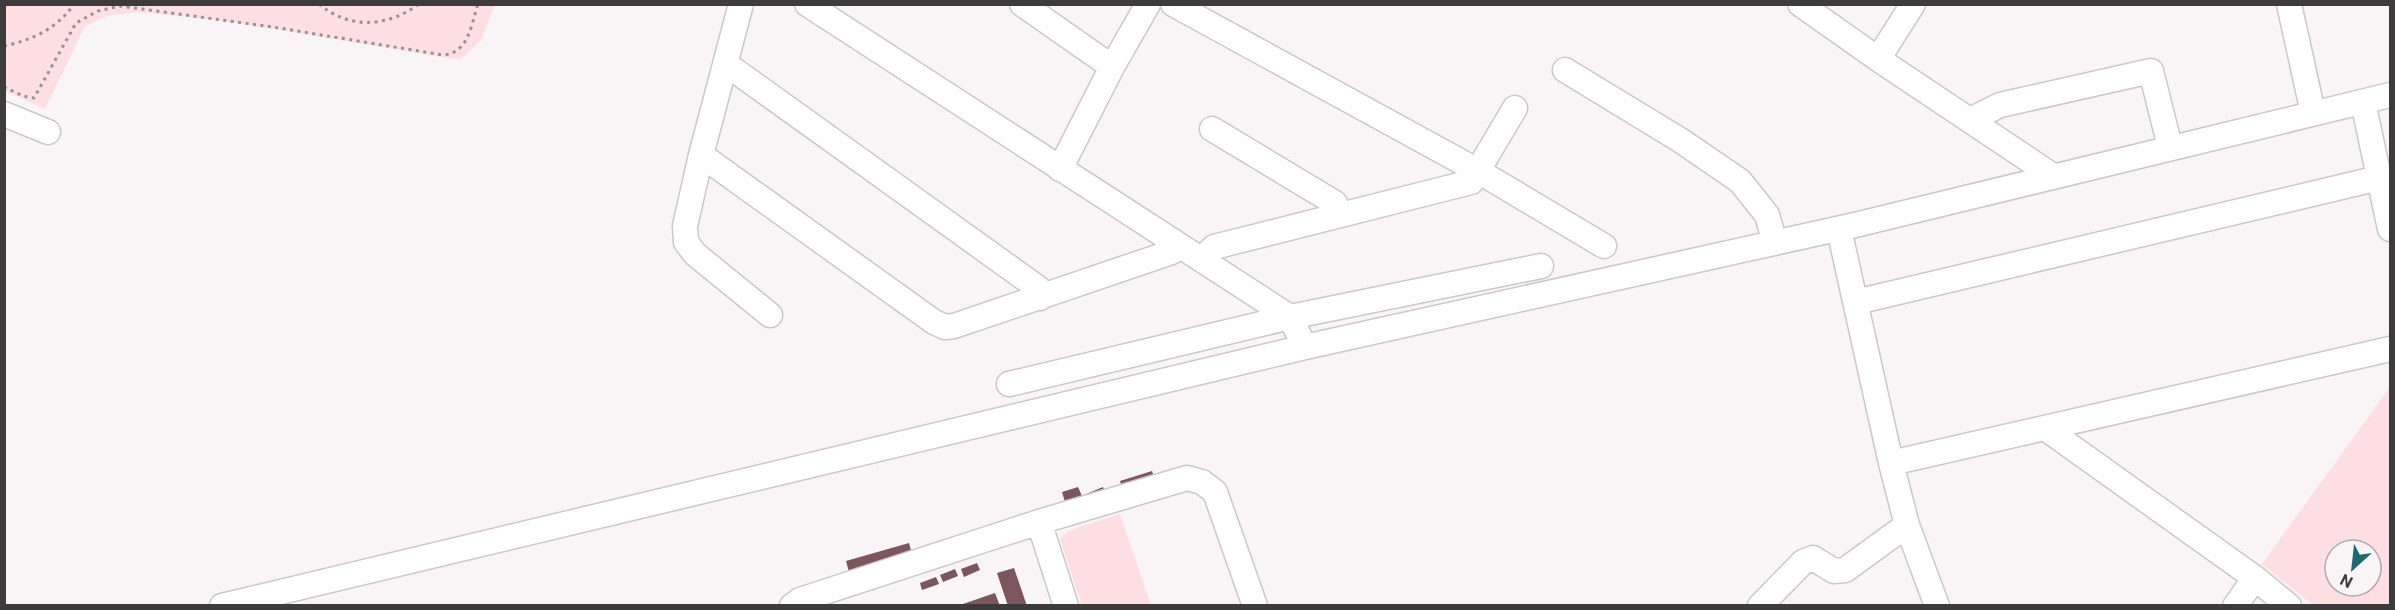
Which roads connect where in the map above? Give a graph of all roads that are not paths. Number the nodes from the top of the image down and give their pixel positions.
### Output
1 (741, 4) edge
2 (807, 4) edge
3 (1022, 4) edge
4 (1148, 4) edge
5 (1173, 4) edge
6 (1800, 4) edge
7 (1913, 4) edge
8 (2289, 4) edge
9 (1878, 59) junction
10 (726, 64) junction
11 (1112, 67) junction
12 (1565, 70) dead end
13 (2391, 95) edge
14 (2363, 102) junction
15 (1515, 108) dead end
16 (2313, 113) junction
17 (4, 114) edge
18 (1970, 120) junction
19 (1212, 129) dead end
20 (48, 132) dead end
21 (2170, 147) junction
22 (701, 155) junction
23 (1060, 169) junction
24 (1478, 171) junction
25 (2053, 176) junction
26 (2379, 178) junction
27 (1340, 214) junction
28 (1839, 229) junction
29 (2391, 229) edge
30 (1775, 243) junction
31 (1178, 244) junction
32 (1604, 246) dead end
33 (1202, 260) junction
34 (1541, 266) dead end
35 (1040, 298) junction
36 (1856, 302) junction
37 (770, 315) dead end
38 (1290, 317) junction
39 (1305, 347) junction
40 (2391, 349) edge
41 (1009, 384) dead end
42 (2045, 428) junction
43 (1891, 463) junction
44 (1039, 522) junction
45 (1907, 525) junction
46 (2255, 578) junction
47 (222, 606) edge
48 (792, 606) edge
49 (1066, 606) edge
50 (1256, 606) edge
51 (1760, 606) edge
52 (1937, 606) edge
53 (2235, 606) edge
54 (2289, 606) edge

1 - 10 street
2 - 23 street
3 - 11 street
4 - 11 street
5 - 24 street
6 - 9 street
7 - 9 street
8 - 16 street
9 - 18 street
10 - 22 street
10 - 35 street
11 - 23 street
12 - 30 street
13 - 14 street
14 - 16 street
14 - 26 street
15 - 24 street
16 - 21 street
17 - 20 street
18 - 21 street
18 - 25 street
19 - 27 street
21 - 25 street
22 - 35 street
22 - 37 street
23 - 31 street
24 - 27 street
24 - 32 street
25 - 28 street
26 - 29 street
26 - 36 street
27 - 33 street
28 - 30 street
28 - 36 street
30 - 39 street
31 - 33 street
31 - 35 street
33 - 38 street
34 - 38 street
36 - 43 street
38 - 39 street
38 - 41 street
39 - 47 street
40 - 42 street
42 - 43 street
42 - 46 street
43 - 45 street
44 - 48 street
44 - 49 street
44 - 50 street
45 - 51 street
45 - 52 street
46 - 53 street
46 - 54 street

